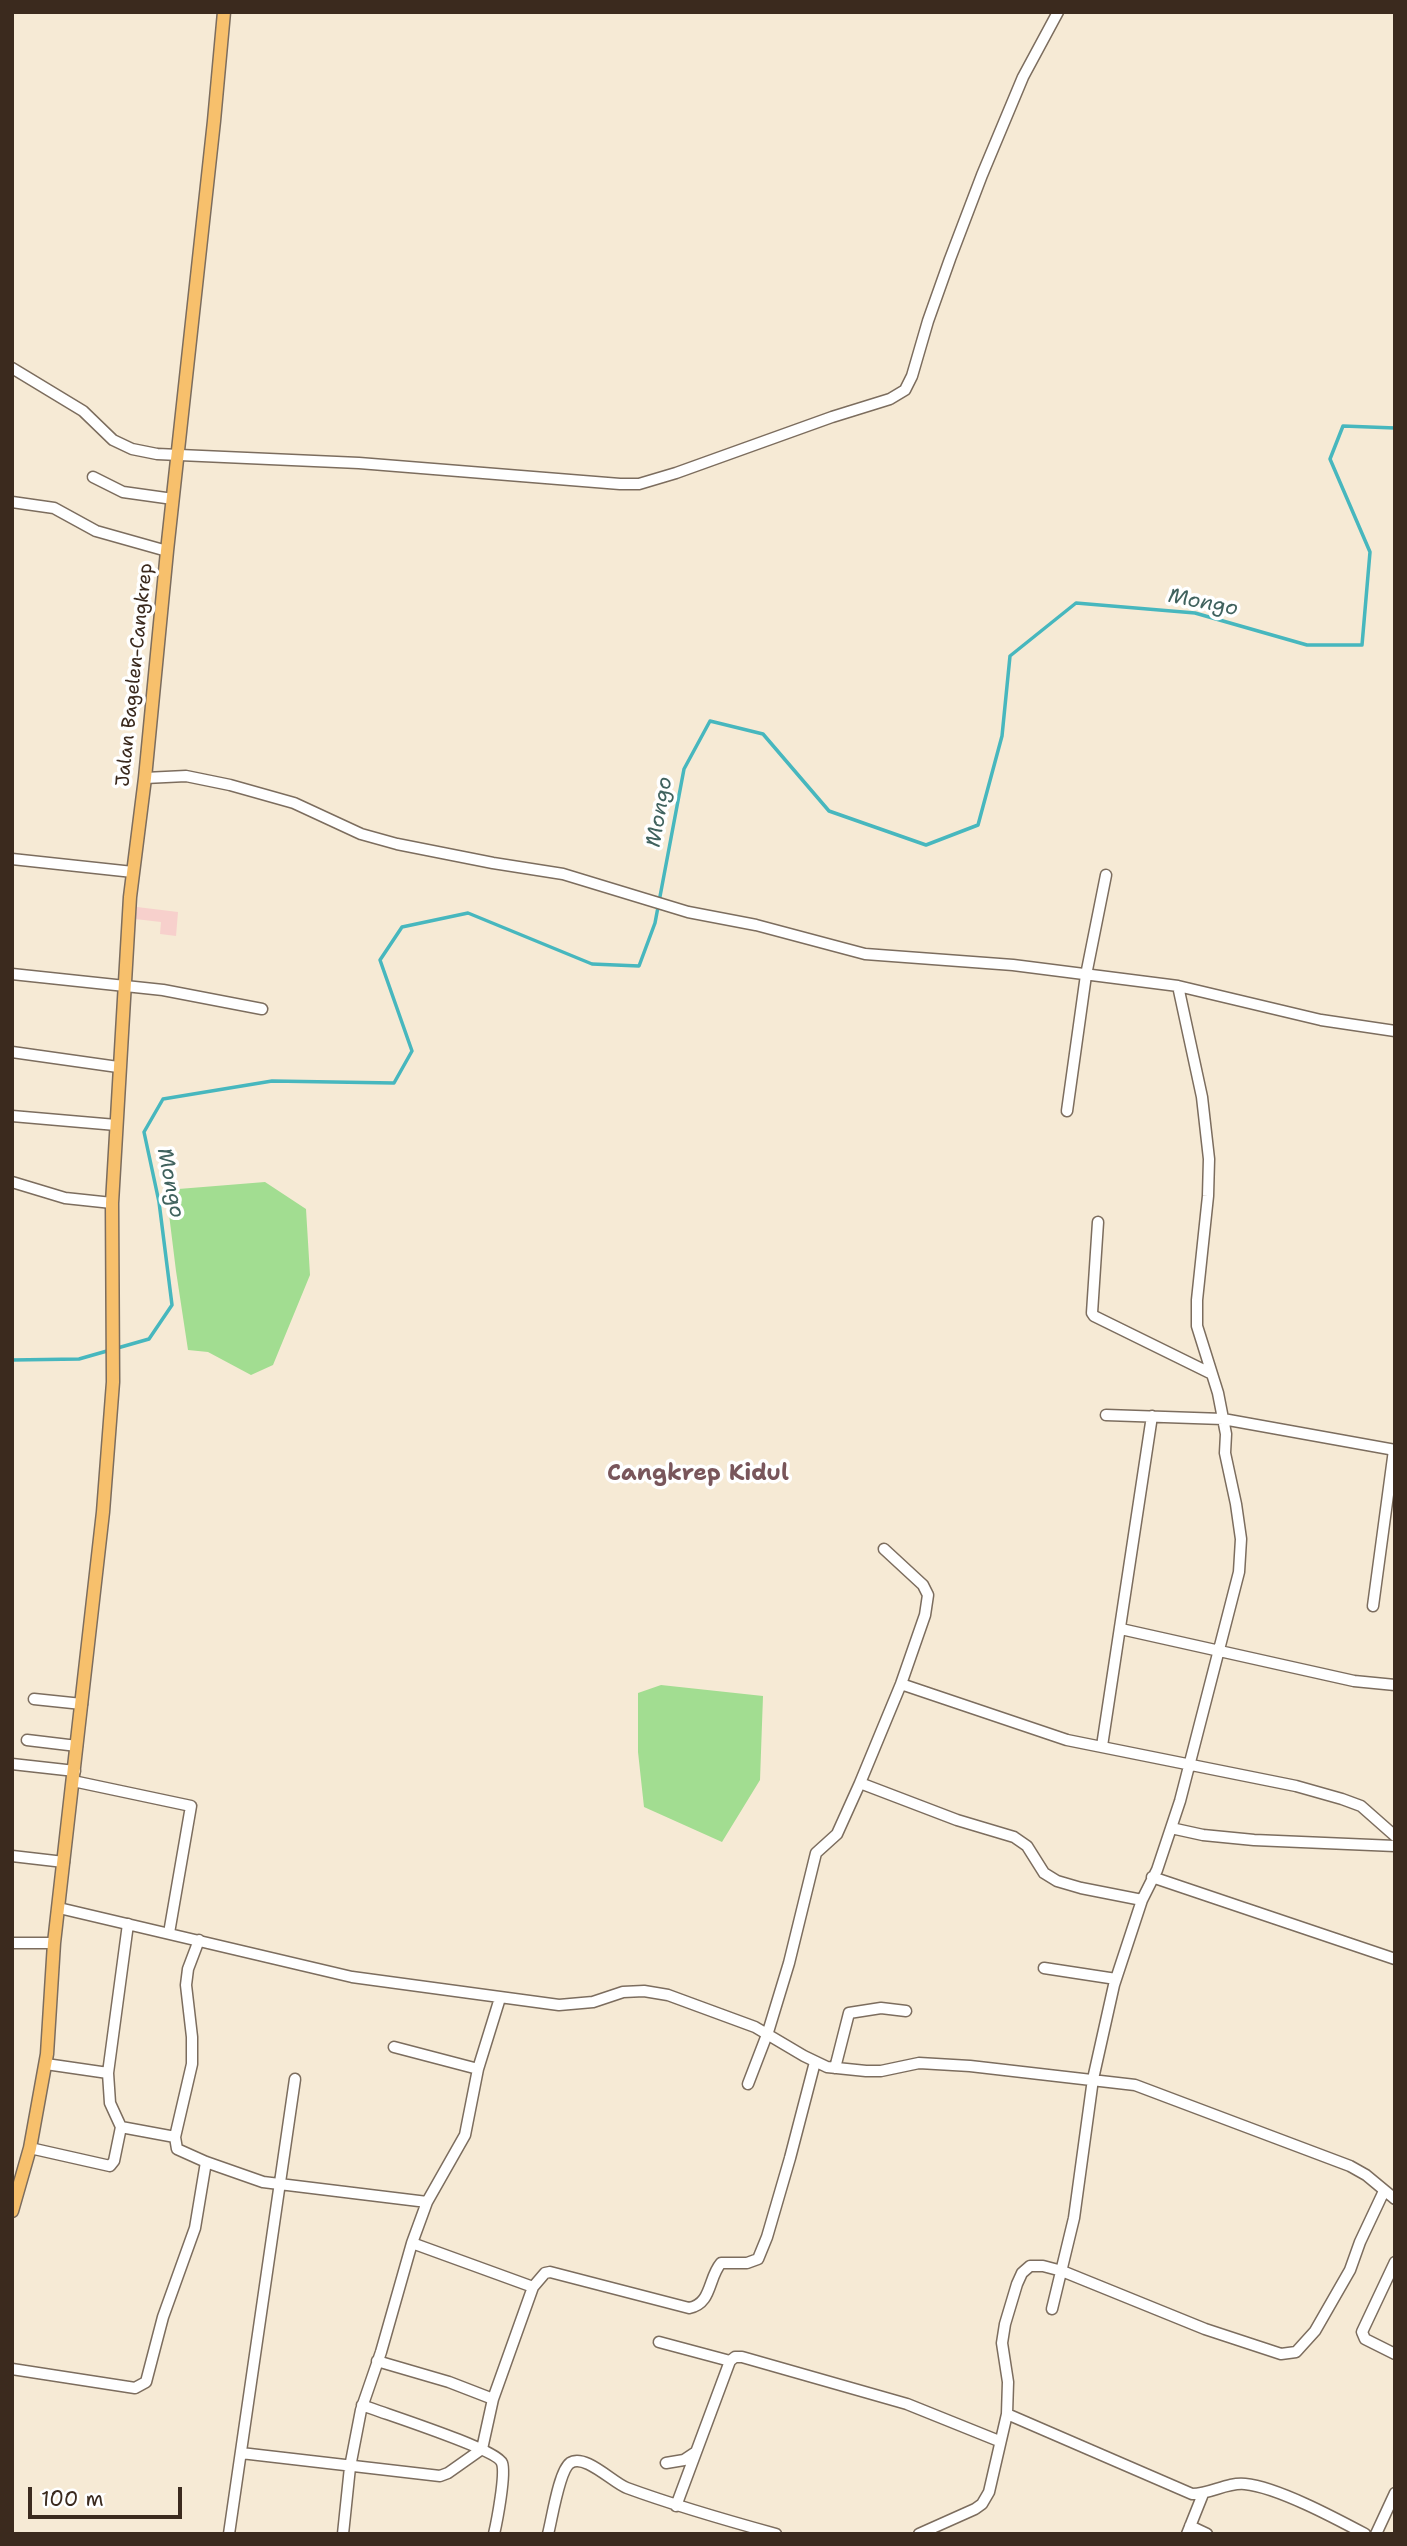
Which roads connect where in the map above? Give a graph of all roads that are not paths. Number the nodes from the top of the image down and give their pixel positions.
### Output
1 (224, 12) edge
2 (1058, 12) edge
3 (12, 368) edge
4 (177, 455) junction
5 (93, 477) dead end
6 (173, 499) junction
7 (12, 502) edge
8 (167, 551) junction
9 (145, 778) junction
10 (12, 859) edge
11 (133, 872) junction
12 (1106, 875) dead end
13 (12, 974) edge
14 (1086, 975) junction
15 (123, 985) junction
16 (1178, 986) junction
17 (262, 1009) dead end
18 (1395, 1031) edge
19 (12, 1052) edge
20 (118, 1067) junction
21 (1067, 1111) dead end
22 (12, 1116) edge
23 (116, 1125) junction
24 (12, 1182) edge
25 (112, 1203) junction
26 (1098, 1222) dead end
27 (1212, 1374) junction
28 (1106, 1415) dead end
29 (1152, 1416) junction
30 (1223, 1419) junction
31 (1395, 1450) edge
32 (884, 1549) dead end
33 (1373, 1606) dead end
34 (1121, 1629) junction
35 (1219, 1651) junction
36 (901, 1684) junction
37 (1395, 1685) edge
38 (34, 1699) dead end
39 (82, 1703) junction
40 (27, 1740) dead end
41 (77, 1746) junction
42 (1102, 1746) junction
43 (12, 1764) edge
44 (1190, 1766) junction
45 (74, 1776) junction
46 (860, 1783) junction
47 (1171, 1828) junction
48 (1395, 1836) edge
49 (1395, 1846) edge
50 (12, 1856) edge
51 (64, 1862) junction
52 (1152, 1877) junction
53 (1142, 1900) junction
54 (59, 1908) junction
55 (128, 1924) junction
56 (169, 1933) junction
57 (199, 1940) junction
58 (12, 1943) edge
59 (54, 1943) junction
60 (1395, 1959) edge
61 (1044, 1968) dead end
62 (1116, 1979) junction
63 (499, 1998) junction
64 (906, 2011) dead end
65 (768, 2032) junction
66 (394, 2047) dead end
67 (815, 2062) junction
68 (46, 2064) junction
69 (835, 2068) junction
70 (478, 2070) junction
71 (108, 2073) junction
72 (295, 2079) dead end
73 (1093, 2079) junction
74 (748, 2084) dead end
75 (121, 2127) junction
76 (175, 2137) junction
77 (30, 2148) junction
78 (206, 2162) junction
79 (279, 2184) junction
80 (1384, 2191) junction
81 (1395, 2199) edge
82 (427, 2202) junction
83 (12, 2211) edge
84 (412, 2243) junction
85 (1395, 2262) edge
86 (1062, 2271) junction
87 (533, 2287) junction
88 (1052, 2309) dead end
89 (659, 2342) dead end
90 (1395, 2354) edge
91 (377, 2361) junction
92 (730, 2361) junction
93 (12, 2370) edge
94 (494, 2399) junction
95 (362, 2405) junction
96 (1007, 2414) junction
97 (999, 2441) junction
98 (482, 2449) junction
99 (696, 2452) junction
100 (241, 2453) junction
101 (666, 2463) dead end
102 (350, 2467) junction
103 (1203, 2494) junction
104 (1394, 2495) edge
105 (676, 2506) junction
106 (1188, 2530) edge
107 (229, 2534) edge
108 (343, 2534) edge
109 (495, 2534) edge
110 (548, 2534) edge
111 (776, 2534) edge
112 (919, 2534) edge
113 (1207, 2534) edge
114 (1365, 2534) edge
115 (1376, 2534) edge

1 - 4 main road, Jalan Bagelen-Cangkrep
2 - 4 street
3 - 4 street
4 - 6 main road, Jalan Bagelen-Cangkrep
5 - 6 street
6 - 8 main road, Jalan Bagelen-Cangkrep
7 - 8 street
8 - 9 main road, Jalan Bagelen-Cangkrep
9 - 11 main road, Jalan Bagelen-Cangkrep
9 - 14 street
10 - 11 street
11 - 15 main road, Jalan Bagelen-Cangkrep
12 - 14 street
13 - 15 street
14 - 16 street
14 - 21 street
15 - 17 street
15 - 20 main road, Jalan Bagelen-Cangkrep
16 - 18 street
16 - 27 street
19 - 20 street
20 - 23 main road, Jalan Bagelen-Cangkrep
22 - 23 street
23 - 25 main road, Jalan Bagelen-Cangkrep
24 - 25 street
25 - 39 main road, Jalan Bagelen-Cangkrep
26 - 27 street
27 - 30 street
28 - 29 street
29 - 30 street
29 - 34 street
30 - 31 street
30 - 35 street
31 - 33 street
32 - 36 street
34 - 35 street
34 - 42 street
35 - 37 street
35 - 44 street
36 - 42 street
36 - 46 street
38 - 39 street
39 - 41 main road, Jalan Bagelen-Cangkrep
40 - 41 street
41 - 45 main road, Jalan Bagelen-Cangkrep
42 - 44 street
43 - 45 street
44 - 47 street
44 - 48 street
45 - 51 main road, Jalan Bagelen-Cangkrep
45 - 56 street
46 - 53 street
46 - 65 street
47 - 49 street
47 - 52 street
50 - 51 street
51 - 54 main road, Jalan Bagelen-Cangkrep
52 - 53 street
52 - 60 street
53 - 62 street
54 - 55 street
54 - 59 main road, Jalan Bagelen-Cangkrep
55 - 56 street
55 - 71 street
56 - 57 street
57 - 63 street
57 - 76 street
58 - 59 street
59 - 68 main road, Jalan Bagelen-Cangkrep
61 - 62 street
62 - 73 street
63 - 65 street
63 - 70 street
64 - 69 street
65 - 67 street
65 - 74 street
66 - 70 street
67 - 69 street
67 - 87 street
68 - 71 street
68 - 77 main road, Jalan Bagelen-Cangkrep
69 - 73 street
70 - 82 street
71 - 75 street
72 - 79 street
73 - 80 street
73 - 86 street
75 - 76 street
75 - 77 street
76 - 78 street
77 - 83 main road, Jalan Bagelen-Cangkrep
78 - 79 street
78 - 93 street
79 - 82 street
79 - 100 street
80 - 81 street
80 - 86 street
82 - 84 street
84 - 87 street
84 - 91 street
85 - 90 street
86 - 88 street
86 - 96 street
87 - 94 street
89 - 92 street
91 - 94 street
91 - 95 street
92 - 97 street
92 - 99 street
94 - 98 street
95 - 98 street
95 - 102 street
96 - 97 street
96 - 103 street
97 - 112 street
98 - 102 street
98 - 109 street
99 - 101 street
99 - 105 street
100 - 102 street
100 - 107 street
102 - 108 street
103 - 106 street
103 - 114 street
104 - 115 street
105 - 110 street
105 - 111 street
106 - 113 street

